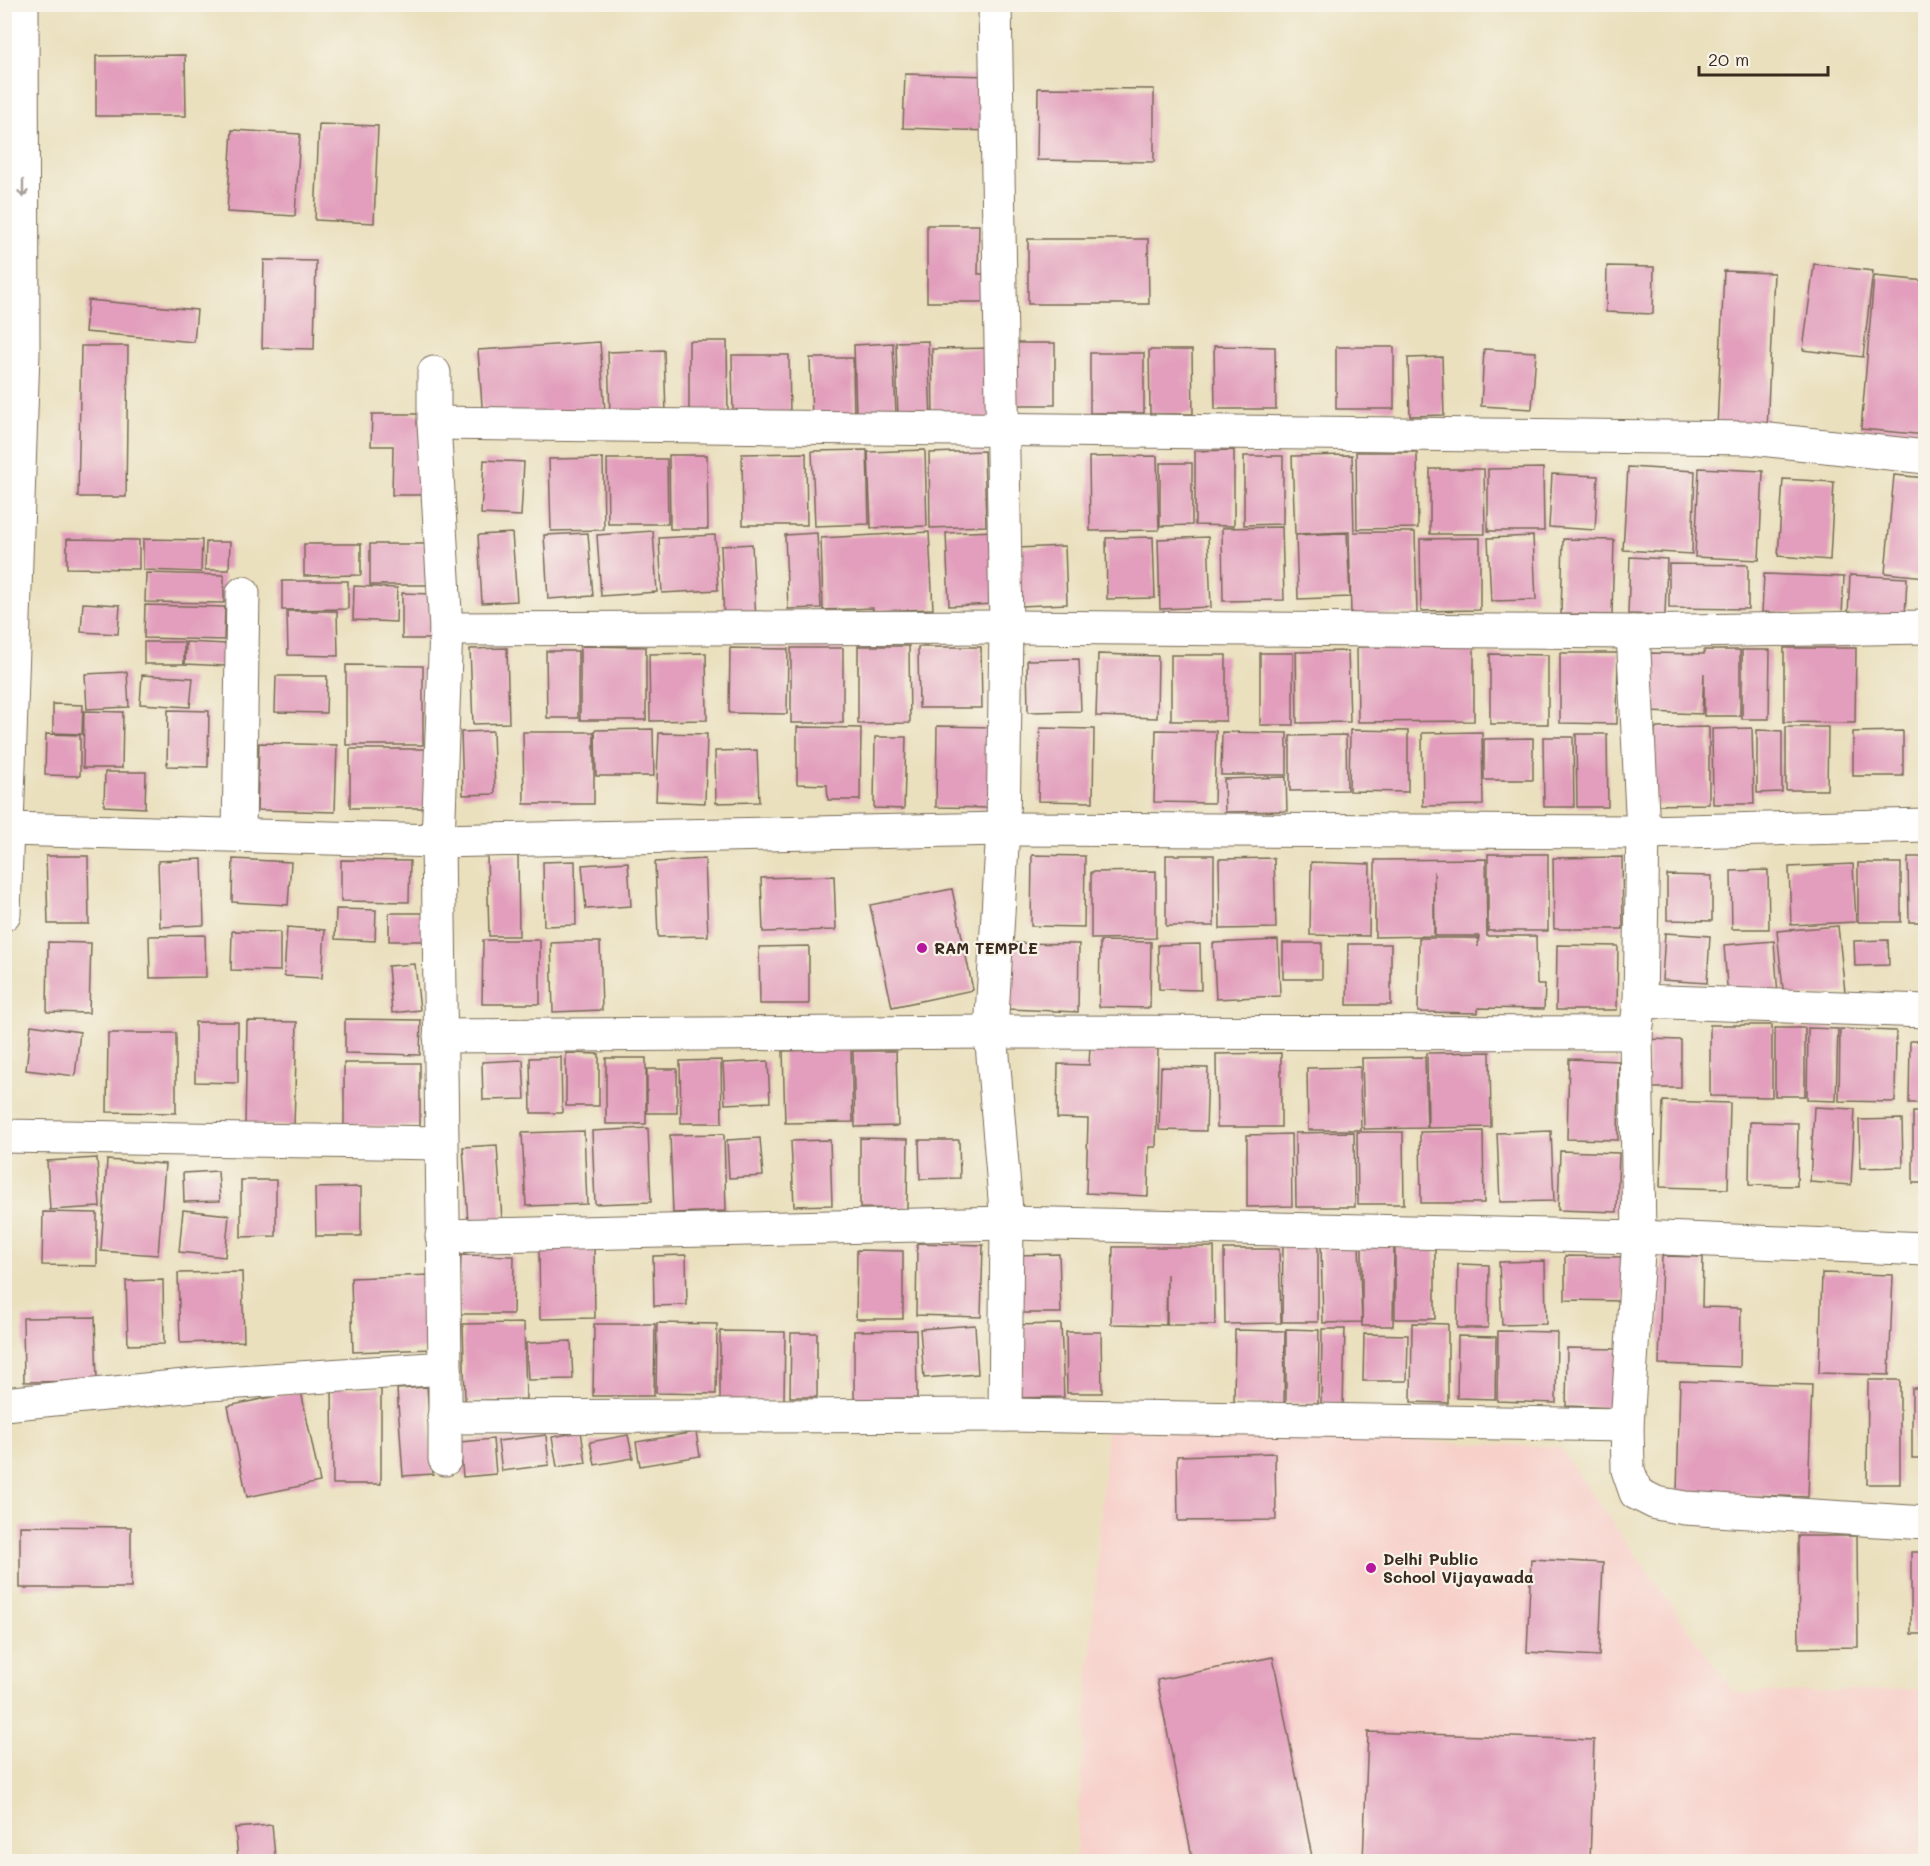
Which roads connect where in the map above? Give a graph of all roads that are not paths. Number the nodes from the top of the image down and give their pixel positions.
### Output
1 (22, 4) edge
2 (995, 4) edge
3 (434, 373) dead end
4 (434, 423) junction
5 (1002, 430) junction
6 (1926, 457) edge
7 (243, 592) dead end
8 (1006, 627) junction
9 (1926, 627) edge
10 (446, 628) junction
11 (1633, 632) junction
12 (1926, 825) edge
13 (8, 829) junction
14 (1003, 829) junction
15 (1643, 832) junction
16 (239, 834) junction
17 (438, 841) junction
18 (4, 914) edge
19 (1640, 1001) junction
20 (1926, 1011) edge
21 (991, 1032) junction
22 (1636, 1034) junction
23 (440, 1036) junction
24 (4, 1136) edge
25 (441, 1143) junction
26 (1007, 1223) junction
27 (442, 1236) junction
28 (1639, 1237) junction
29 (1926, 1249) edge
30 (446, 1368) junction
31 (4, 1404) edge
32 (1005, 1415) junction
33 (444, 1417) junction
34 (1626, 1425) junction
35 (445, 1459) dead end
36 (1926, 1523) edge

1 -> 13 street
2 - 5 street
3 - 4 street
4 - 5 street
4 - 10 street
5 - 6 street
5 - 8 street
7 - 16 street
8 - 10 street
8 - 11 street
8 - 14 street
9 - 11 street
10 - 17 street
11 - 15 street
12 - 15 street
13 - 16 street
13 - 18 street
14 - 15 street
14 - 17 street
14 - 21 street
15 - 19 street
16 - 17 street
17 - 23 street
19 - 20 street
19 - 22 street
21 - 22 street
21 - 23 street
21 - 26 street
22 - 28 street
23 - 25 street
24 - 25 street
25 - 27 street
26 - 27 street
26 - 28 street
26 - 32 street
27 - 30 street
28 - 29 street
28 - 34 street
30 - 31 street
30 - 33 street
32 - 33 street
32 - 34 street
33 - 35 street
34 - 36 street

